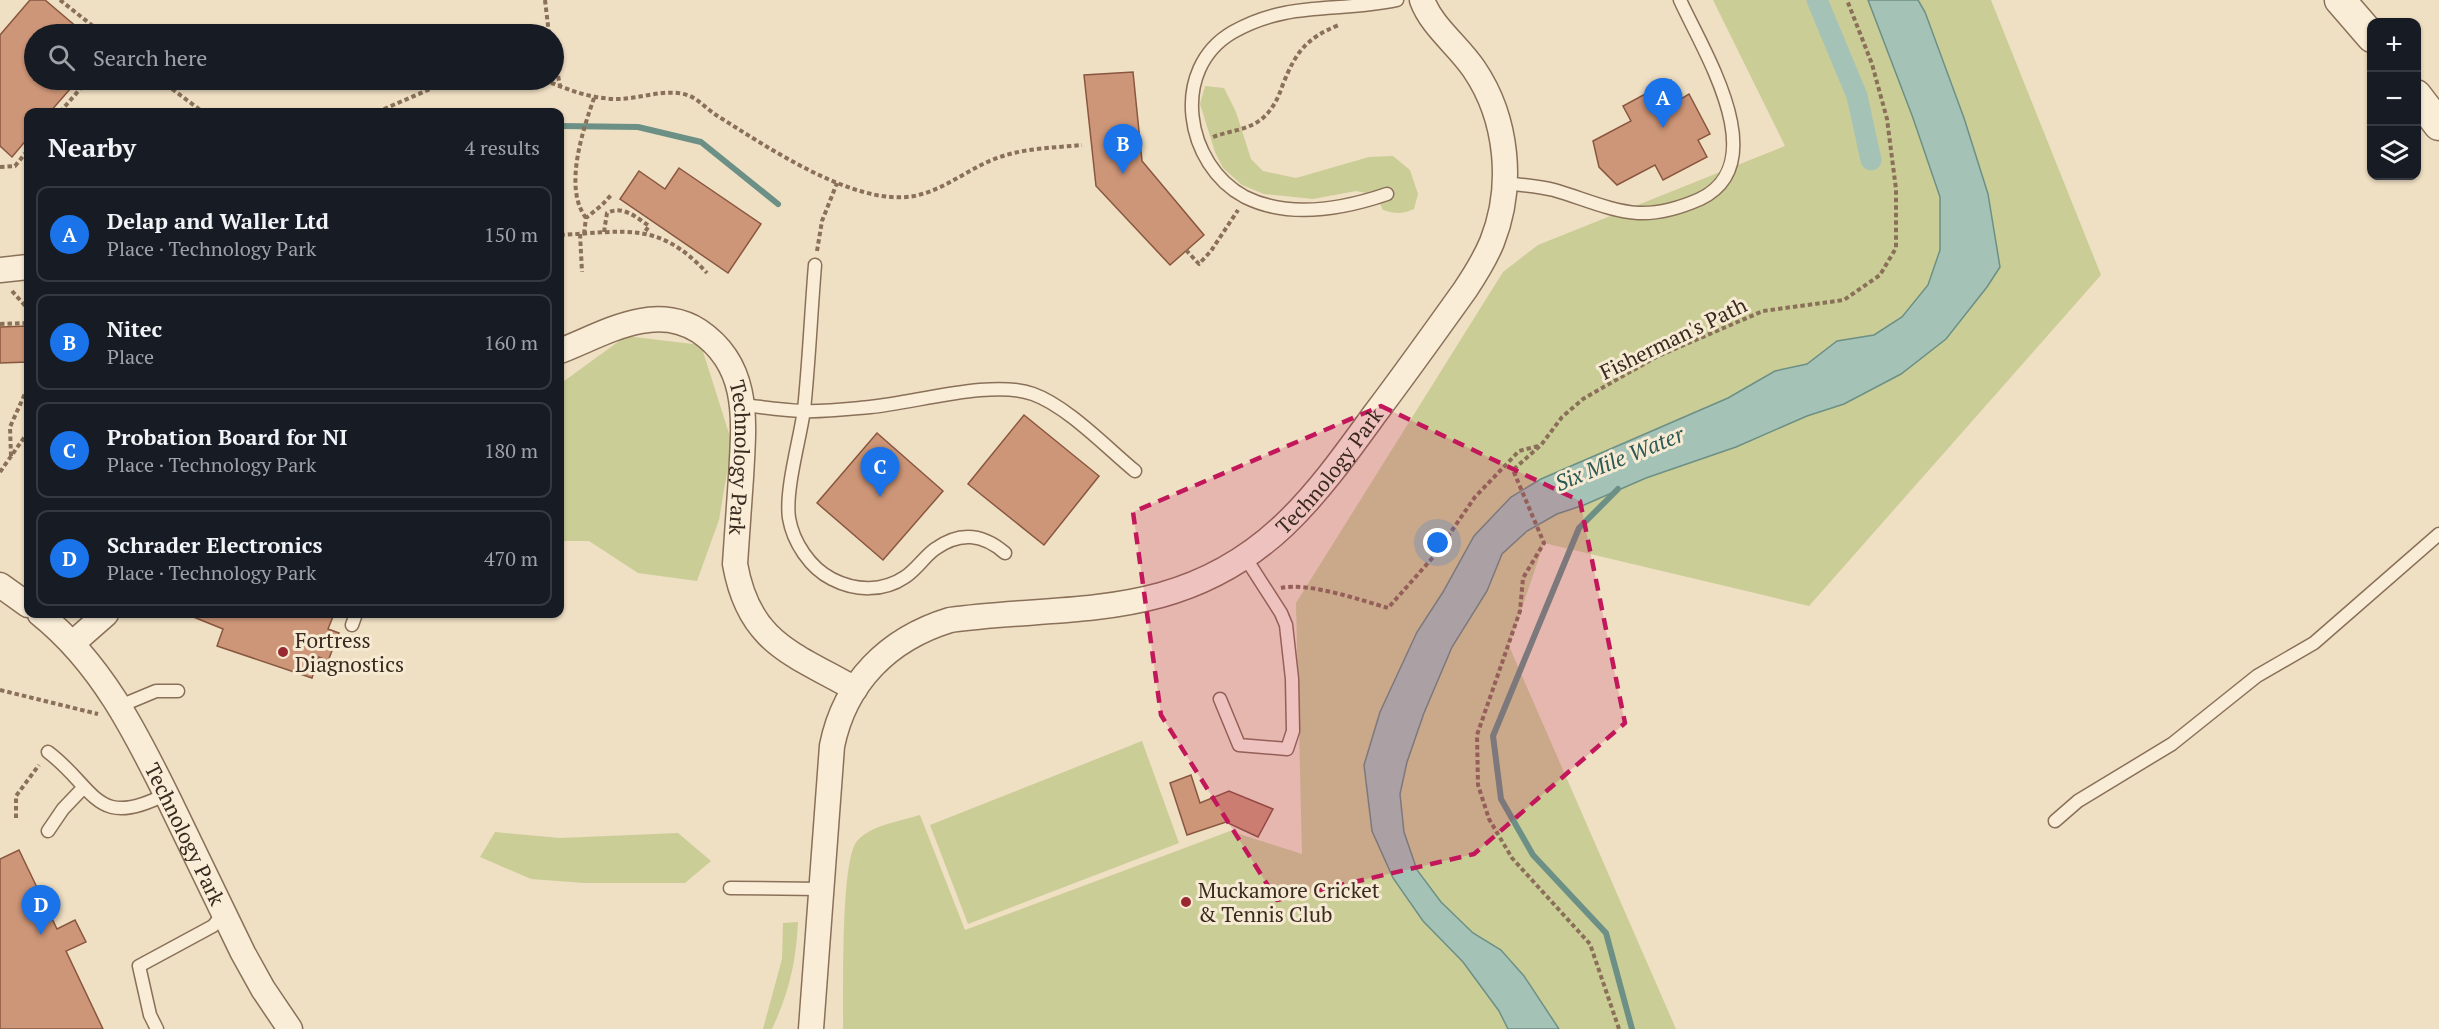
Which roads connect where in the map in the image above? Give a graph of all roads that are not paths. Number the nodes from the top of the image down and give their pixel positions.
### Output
1 (1397, 0) edge
2 (1422, 0) edge
3 (1680, 0) edge
4 (2340, 0) edge
5 (1290, 5) edge
6 (2367, 31) edge
7 (2421, 102) edge
8 (2439, 125) edge
9 (1505, 183) junction
10 (1387, 194) dead end
11 (815, 265) road end
12 (24, 267) edge
13 (0, 270) edge
14 (564, 350) edge
15 (743, 405) junction
16 (803, 411) junction
17 (1135, 471) dead end
18 (2439, 534) edge
19 (1005, 553) dead end
20 (1245, 557) junction
21 (0, 585) edge
22 (24, 602) edge
23 (44, 618) edge
24 (101, 618) edge
25 (72, 643) junction
26 (855, 689) junction
27 (178, 691) dead end
28 (1220, 699) dead end
29 (120, 706) junction
30 (48, 752) road end
31 (84, 787) junction
32 (166, 794) junction
33 (2055, 821) dead end
34 (48, 831) dead end
35 (730, 888) dead end
36 (821, 889) junction
37 (224, 914) junction
38 (157, 1029) edge
39 (290, 1029) edge
40 (811, 1029) edge

1 - 5 lane
2 - 9 street, Technology Park
3 - 9 lane
4 - 6 street
5 - 10 lane
7 - 8 street
9 - 20 street, Technology Park
11 - 16 lane
12 - 13 street
14 - 15 street, Technology Park
15 - 16 lane
15 - 26 street, Technology Park
16 - 17 lane
16 - 19 lane
18 - 33 lane
20 - 26 street, Technology Park
20 - 28 lane
21 - 22 street
23 - 25 street, Technology Park
24 - 25 street
25 - 29 street, Technology Park
26 - 36 street, Technology Park
27 - 29 lane
29 - 32 street, Technology Park
30 - 31 lane
31 - 32 lane
31 - 34 lane
32 - 37 street, Technology Park
35 - 36 lane
36 - 40 street, Technology Park
37 - 38 lane
37 - 39 street, Technology Park

